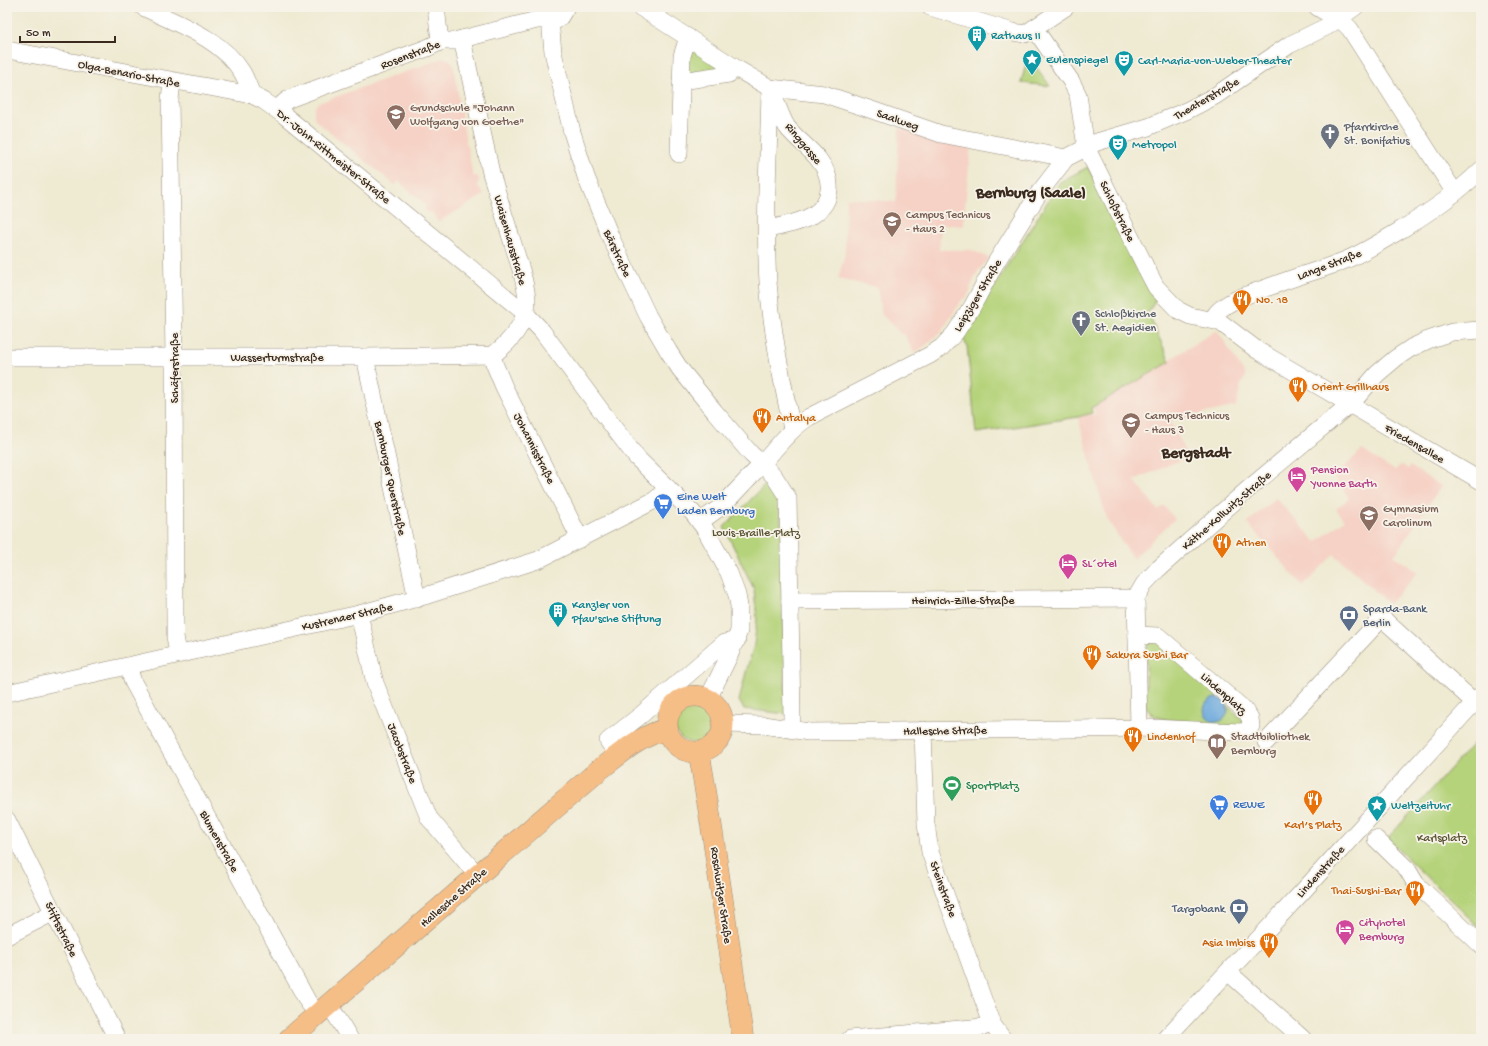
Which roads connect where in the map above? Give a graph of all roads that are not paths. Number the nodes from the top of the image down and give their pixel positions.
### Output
1 (143, 7) edge
2 (436, 7) edge
3 (566, 7) edge
4 (640, 7) edge
5 (930, 7) edge
6 (1066, 7) edge
7 (1317, 7) edge
8 (1355, 7) edge
9 (551, 14) edge
10 (1337, 19) junction
11 (1034, 28) junction
12 (682, 34) junction
13 (462, 39) junction
14 (442, 40) junction
15 (7, 50) edge
16 (734, 67) junction
17 (172, 81) junction
18 (681, 81) junction
19 (770, 88) junction
20 (252, 95) junction
21 (277, 110) junction
22 (1086, 147) junction
23 (679, 154) dead end
24 (1066, 158) junction
25 (1481, 170) edge
26 (1456, 194) junction
27 (767, 229) junction
28 (525, 314) junction
29 (1213, 320) junction
30 (1478, 326) edge
31 (493, 355) junction
32 (7, 356) edge
33 (174, 356) junction
34 (365, 357) junction
35 (1350, 404) junction
36 (792, 429) junction
37 (762, 464) junction
38 (1481, 481) edge
39 (668, 488) junction
40 (700, 522) junction
41 (580, 539) junction
42 (1136, 598) junction
43 (417, 599) junction
44 (790, 601) junction
45 (359, 614) junction
46 (1137, 635) junction
47 (737, 640) junction
48 (178, 654) junction
49 (128, 666) junction
50 (7, 692) edge
51 (708, 699) junction
52 (1478, 699) edge
53 (723, 724) junction
54 (1139, 728) junction
55 (667, 729) junction
56 (791, 729) junction
57 (923, 730) junction
58 (1266, 742) dead end
59 (699, 752) junction
60 (618, 755) junction
61 (7, 820) edge
62 (1376, 839) dead end
63 (478, 876) junction
64 (54, 912) junction
65 (7, 936) edge
66 (1481, 945) edge
67 (1228, 972) junction
68 (323, 1010) junction
69 (992, 1024) junction
70 (904, 1037) edge
71 (117, 1039) edge
72 (289, 1039) edge
73 (350, 1039) edge
74 (743, 1039) edge
75 (850, 1039) edge
76 (1003, 1039) edge
77 (1165, 1039) edge
78 (1303, 1039) edge

1 - 20 street
2 - 14 street
3 - 9 street
4 - 12 street, Saalweg
5 - 11 street
6 - 11 street
7 - 10 street
8 - 10 street, Theaterstraße
9 - 13 street, Rosenstraße
9 - 37 street, Bärstraße
10 - 22 street, Theaterstraße
10 - 26 street
11 - 22 street, Schloßstraße
12 - 16 street, Saalweg
12 - 18 street
13 - 14 street, Rosenstraße
13 - 28 street, Waisenhausstraße
14 - 21 street, Rosenstraße
15 - 17 street, Olga-Benario-Straße
16 - 18 street
16 - 19 street, Saalweg
17 - 20 street, Olga-Benario-Straße
17 - 33 street, Schäferstraße
18 - 23 street
19 - 24 street, Saalweg
19 - 27 street, Ringgasse
19 - 27 street, Ringgasse
20 - 21 street, Dr.-John-Rittmeister-Straße
21 - 28 street, Dr.-John-Rittmeister-Straße
22 - 24 street, Leipziger Straße
22 - 29 street, Schloßstraße
24 - 36 street, Leipziger Straße
25 - 26 street, Lange Straße
26 - 29 street, Lange Straße
27 - 36 street, Ringgasse
28 - 31 street
28 - 39 street
29 - 35 street, Schloßstraße
30 - 35 street, Käthe-Kollwitz-Straße
31 - 34 street, Wasserturmstraße
31 - 41 street, Johannisstraße
32 - 33 street, Wasserturmstraße
33 - 34 street, Wasserturmstraße
33 - 48 street, Schäferstraße
34 - 43 street, Bernburger Querstraße
35 - 38 street, Friedensallee
35 - 42 street, Käthe-Kollwitz-Straße
36 - 37 street
37 - 40 street
37 - 44 street
39 - 40 street
39 - 41 street, Kustrenaer Straße
40 - 47 street
41 - 43 street, Kustrenaer Straße
42 - 44 street, Heinrich-Zille-Straße
42 - 46 street
43 - 45 street, Kustrenaer Straße
44 - 56 street
45 - 48 street, Kustrenaer Straße
45 - 63 street, Jacobstraße
46 - 54 street
46 - 54 street, Lindenplatz
47 - 51 street
47 - 60 street
48 - 49 street, Kustrenaer Straße
49 - 50 street, Kustrenaer Straße
49 - 68 street, Blumenstraße
51 - 53 main road
51 - 55 main road
52 - 58 street
52 - 67 street, Lindenstraße
53 - 56 street, Hallesche Straße
53 - 59 main road
54 - 57 street, Hallesche Straße
55 - 59 main road
55 - 60 main road, Hallesche Straße
56 - 57 street, Hallesche Straße
57 - 69 street, Steinstraße
59 - 74 main road, Roschwitzer Straße
60 - 63 main road, Hallesche Straße
61 - 64 street, Stiftsstraße
62 - 66 street
63 - 68 main road, Hallesche Straße
64 - 65 street
64 - 71 street, Stiftsstraße
67 - 77 street, Lindenstraße
67 - 78 street
68 - 72 main road, Hallesche Straße
68 - 73 street, Blumenstraße
69 - 70 street
69 - 76 street, Steinstraße
70 - 75 street

